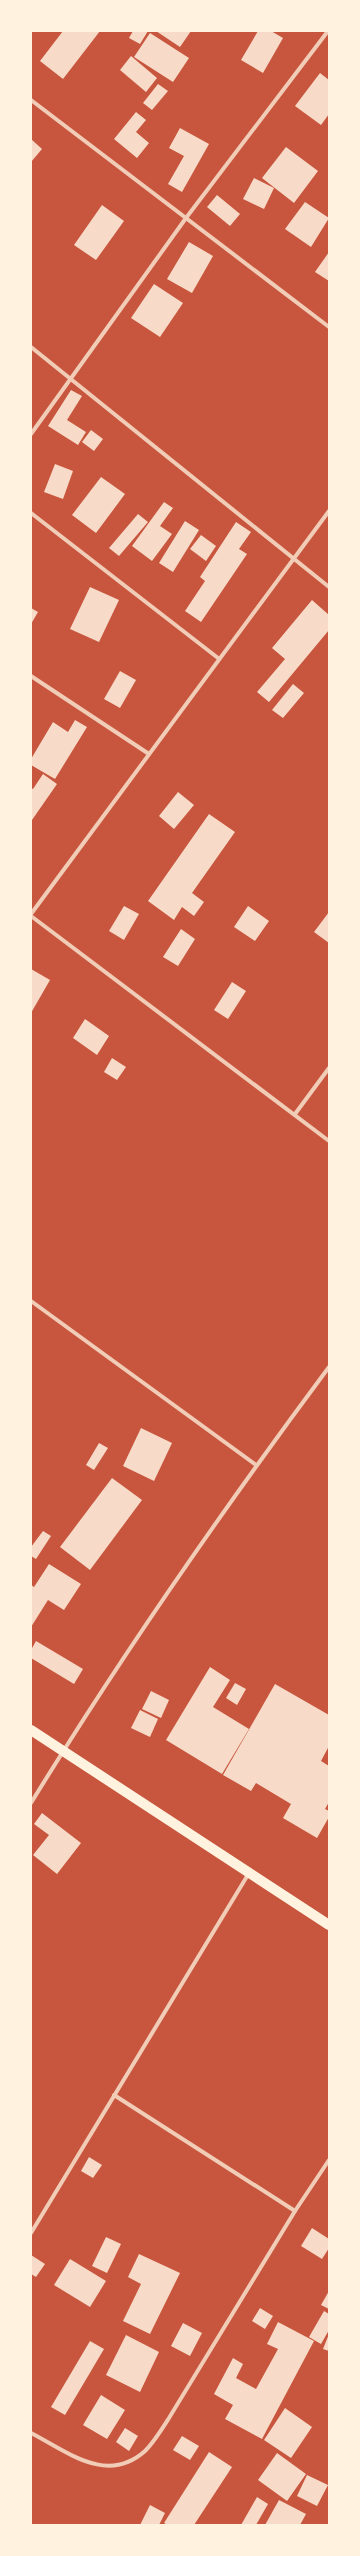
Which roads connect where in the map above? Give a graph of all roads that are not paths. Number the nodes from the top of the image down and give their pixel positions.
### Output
1 (328, 31) edge
2 (31, 100) edge
3 (186, 218) junction
4 (329, 327) edge
5 (31, 347) edge
6 (69, 379) junction
7 (31, 434) edge
8 (329, 510) edge
9 (31, 513) edge
10 (294, 559) junction
11 (329, 587) edge
12 (218, 658) junction
13 (31, 676) edge
14 (149, 754) junction
15 (31, 915) edge
16 (329, 1068) edge
17 (296, 1114) junction
18 (329, 1141) edge
19 (31, 1301) edge
20 (329, 1367) edge
21 (256, 1465) junction
22 (31, 1730) edge
23 (63, 1751) junction
24 (31, 1803) edge
25 (249, 1873) junction
26 (329, 1925) edge
27 (114, 2095) junction
28 (329, 2160) edge
29 (295, 2211) junction
30 (31, 2233) edge
31 (31, 2433) edge

1 - 3 street
2 - 3 street
3 - 4 street
3 - 6 street
5 - 6 street
6 - 7 street
6 - 10 street
8 - 10 street
9 - 12 street
10 - 11 street
10 - 12 street
12 - 14 street
13 - 14 street
14 - 15 street
15 - 17 street
16 - 17 street
17 - 18 street
19 - 21 street
20 - 21 street
21 - 23 street
22 - 23 main road
23 - 24 street
23 - 25 main road
25 - 26 main road
25 - 27 street
27 - 29 street
27 - 30 street
28 - 29 street
29 - 31 street

